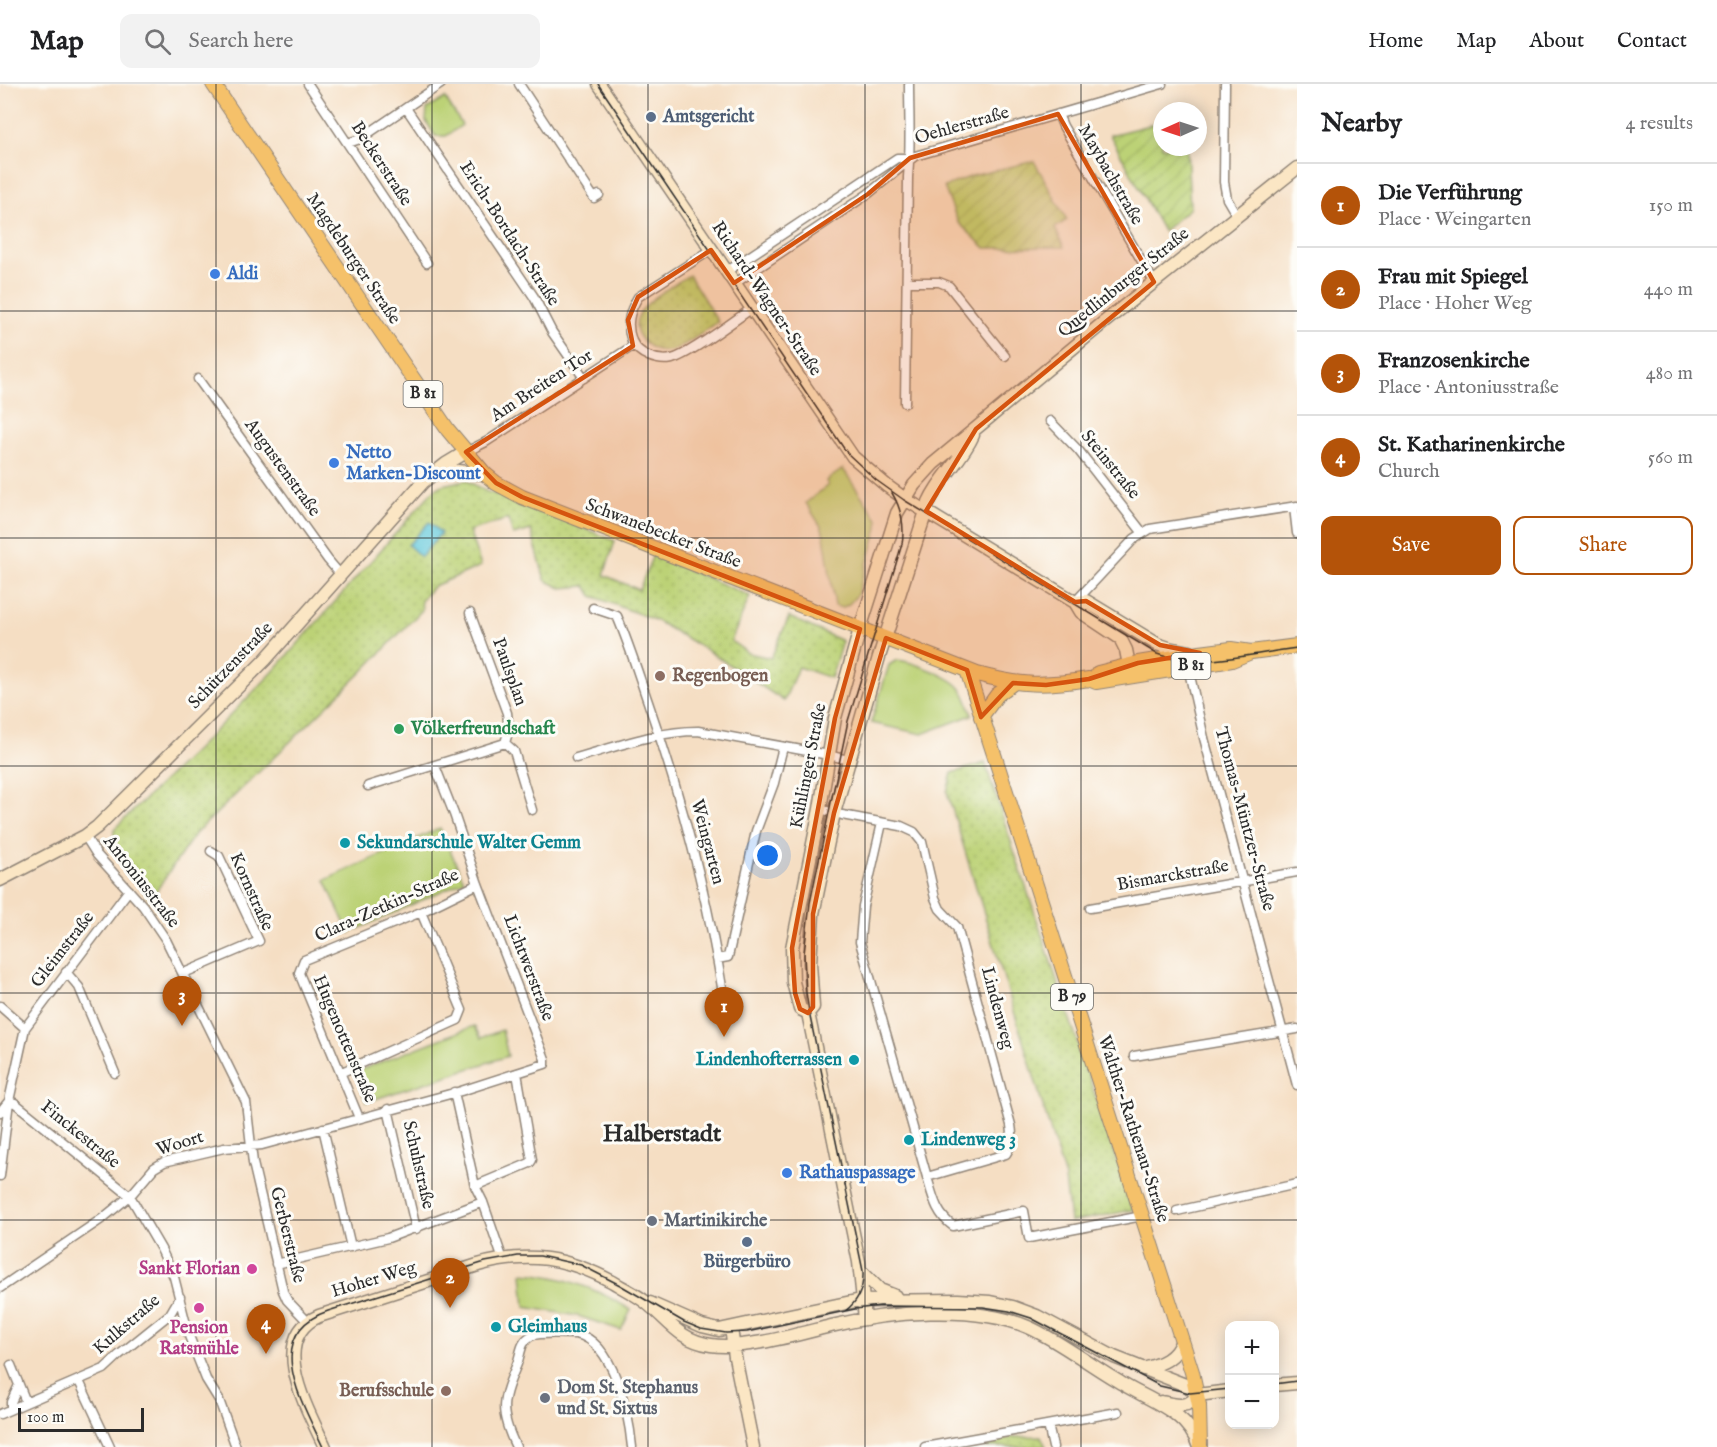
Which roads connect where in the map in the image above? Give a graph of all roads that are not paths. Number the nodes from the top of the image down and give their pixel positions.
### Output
1 (213, 84) edge
2 (308, 84) edge
3 (441, 84) edge
4 (519, 84) edge
5 (599, 84) edge
6 (909, 84) edge
7 (1162, 84) edge
8 (1225, 84) edge
9 (406, 108) junction
10 (1058, 114) junction
11 (348, 143) junction
12 (910, 158) junction
13 (1297, 168) edge
14 (599, 195) dead end
15 (1237, 216) junction
16 (711, 250) junction
17 (427, 263) dead end
18 (726, 272) junction
19 (907, 282) junction
20 (1154, 282) junction
21 (734, 284) junction
22 (751, 309) junction
23 (634, 345) junction
24 (1005, 356) dead end
25 (584, 378) junction
26 (198, 379) dead end
27 (905, 403) dead end
28 (1050, 421) dead end
29 (976, 429) junction
30 (466, 452) junction
31 (431, 474) junction
32 (485, 474) junction
33 (905, 498) junction
34 (1295, 507) edge
35 (926, 511) junction
36 (1142, 532) junction
37 (1297, 532) edge
38 (340, 574) junction
39 (1073, 604) junction
40 (593, 608) dead end
41 (470, 613) dead end
42 (860, 629) junction
43 (885, 638) junction
44 (1297, 646) edge
45 (1251, 652) junction
46 (1200, 653) junction
47 (1188, 667) junction
48 (966, 670) junction
49 (1130, 671) junction
50 (1013, 683) junction
51 (981, 717) junction
52 (659, 734) junction
53 (505, 743) junction
54 (783, 747) junction
55 (829, 755) junction
56 (576, 758) dead end
57 (848, 760) junction
58 (435, 766) junction
59 (368, 786) dead end
60 (820, 809) junction
61 (532, 810) dead end
62 (834, 813) junction
63 (882, 823) junction
64 (85, 836) junction
65 (211, 851) dead end
66 (1297, 872) edge
67 (0, 880) edge
68 (1244, 881) junction
69 (478, 884) junction
70 (129, 890) junction
71 (1090, 908) dead end
72 (421, 912) junction
73 (717, 959) junction
74 (66, 972) junction
75 (184, 973) junction
76 (299, 973) joint
77 (723, 993) dead end
78 (0, 1006) edge
79 (808, 1013) junction
80 (25, 1028) junction
81 (1297, 1029) edge
82 (1283, 1031) junction
83 (1134, 1056) dead end
84 (545, 1064) joint
85 (342, 1072) junction
86 (115, 1073) dead end
87 (517, 1073) junction
88 (1297, 1085) edge
89 (454, 1092) junction
90 (9, 1101) junction
91 (387, 1109) junction
92 (0, 1112) edge
93 (359, 1118) junction
94 (323, 1128) junction
95 (251, 1147) junction
96 (0, 1176) edge
97 (927, 1177) junction
98 (1297, 1184) edge
99 (475, 1186) junction
100 (130, 1196) junction
101 (483, 1202) junction
102 (1177, 1211) dead end
103 (1142, 1216) junction
104 (416, 1228) junction
105 (351, 1247) junction
106 (503, 1260) junction
107 (276, 1264) junction
108 (861, 1271) junction
109 (0, 1288) edge
110 (180, 1297) junction
111 (908, 1299) junction
112 (863, 1300) junction
113 (646, 1302) junction
114 (865, 1319) junction
115 (308, 1322) junction
116 (731, 1328) junction
117 (1182, 1340) junction
118 (733, 1346) junction
119 (11, 1365) dead end
120 (1143, 1369) junction
121 (80, 1381) junction
122 (1297, 1383) edge
123 (19, 1385) junction
124 (1279, 1385) edge
125 (1225, 1392) edge
126 (1197, 1395) junction
127 (1146, 1397) junction
128 (26, 1402) junction
129 (11, 1408) junction
130 (1118, 1412) dead end
131 (0, 1414) edge
132 (1048, 1425) junction
133 (111, 1447) edge
134 (236, 1447) edge
135 (325, 1447) edge
136 (516, 1447) edge
137 (632, 1447) edge
138 (753, 1447) edge
139 (925, 1447) edge
140 (1053, 1447) edge
141 (1200, 1447) edge

1 - 30 main road, Magdeburger Straße / B 81
2 - 11 street, Beckerstraße
3 - 9 street
4 - 14 street
5 - 16 street, Richard-Wagner-Straße
6 - 12 street
7 - 10 street, Oehlerstraße
8 - 15 street
9 - 11 street
9 - 25 street, Erich-Bordach-Straße
10 - 12 street, Oehlerstraße
10 - 20 street, Maybachstraße
11 - 17 street, Beckerstraße
12 - 18 street, Oehlerstraße
12 - 19 street
12 - 21 street, Oehlerstraße
13 - 15 street, Quedlinburger Straße
15 - 20 street, Quedlinburger Straße
16 - 18 street, Richard-Wagner-Straße
16 - 23 street
18 - 21 street, Richard-Wagner-Straße
19 - 24 street
19 - 27 street
20 - 29 street, Quedlinburger Straße
21 - 22 street, Richard-Wagner-Straße
22 - 23 street
22 - 33 street, Richard-Wagner-Straße
23 - 25 street, Am Breiten Tor
25 - 30 street, Am Breiten Tor
26 - 38 street, Augustenstraße
28 - 36 street, Steinstraße
29 - 33 street, Quedlinburger Straße
29 - 35 street, Quedlinburger Straße
30 - 31 street, Schützenstraße
30 - 32 main road, Schwanebecker Straße / B 81
31 - 32 street
31 - 38 street, Schützenstraße
32 - 42 main road, Schwanebecker Straße / B 81
33 - 35 street, Richard-Wagner-Straße
33 - 42 street, Quedlinburger Straße
34 - 36 street
34 - 37 street
35 - 39 street, Richard-Wagner-Straße
35 - 43 street, Quedlinburger Straße
36 - 39 street
38 - 64 street, Schützenstraße
39 - 46 street
39 - 49 street
40 - 52 street, Weingarten
41 - 53 street, Paulsplan
42 - 43 main road, B 81
42 - 55 street, Kühlinger Straße
43 - 48 main road, B 81
43 - 57 street, Kühlinger Straße
44 - 45 main road, B 81
45 - 46 main road, B 81
45 - 47 main road, B 81
46 - 49 main road, B 81
47 - 49 main road, B 81
47 - 68 street, Thomas-Müntzer-Straße
48 - 50 main road, B 81
48 - 51 main road, Walther-Rathenau-Straße / B 79
49 - 50 main road, B 81
50 - 51 main road
51 - 103 main road, Walther-Rathenau-Straße / B 79
52 - 54 street
52 - 56 street
52 - 73 street, Weingarten
53 - 58 street
53 - 61 street
54 - 55 street
54 - 73 street, Weingarten
55 - 57 street
55 - 60 street, Kühlinger Straße
57 - 62 street, Kühlinger Straße
58 - 59 street
58 - 69 street, Clara-Zetkin-Straße
60 - 62 street, Lindenweg
60 - 79 street, Kühlinger Straße
62 - 63 street, Lindenweg
62 - 79 street, Kühlinger Straße
63 - 97 street
63 - 97 street, Lindenweg
64 - 67 street, Schützenstraße
64 - 70 street, Antoniusstraße
65 - 75 street, Kornstraße
66 - 68 street, Bismarckstraße
68 - 71 street, Bismarckstraße
68 - 82 street, Thomas-Müntzer-Straße
69 - 72 street, Clara-Zetkin-Straße
69 - 84 street, Lichtwerstraße
70 - 74 street, Gleimstraße
70 - 75 street, Antoniusstraße
72 - 76 street, Clara-Zetkin-Straße
72 - 85 street
73 - 77 street, Weingarten
74 - 80 street, Gleimstraße
74 - 86 street
75 - 95 street, Antoniusstraße
76 - 85 street, Hugenottenstraße
78 - 80 street
79 - 108 street, Kühlinger Straße
80 - 90 street, Gleimstraße
81 - 82 street
82 - 83 street
82 - 88 street, Thomas-Müntzer-Straße
84 - 87 street, Schuhstraße
85 - 93 street, Hugenottenstraße
87 - 89 street, Schuhstraße
87 - 99 street
89 - 91 street, Schuhstraße
89 - 99 street
90 - 92 street, Gleimstraße
90 - 96 street, Gleimstraße
90 - 100 street, Finckestraße
91 - 93 street, Schuhstraße
91 - 104 street, Schuhstraße
93 - 94 street, Schuhstraße
94 - 95 street, Schuhstraße
94 - 105 street
95 - 100 street, Woort
95 - 107 street, Gerberstraße
97 - 103 street
98 - 102 street
99 - 101 street
100 - 109 street, Woort
100 - 110 street
101 - 104 street, Schuhstraße
101 - 106 street
103 - 117 main road, Walther-Rathenau-Straße / B 79
104 - 105 street, Schuhstraße
105 - 107 street, Schuhstraße
106 - 113 street, Hoher Weg
106 - 115 street, Hoher Weg
107 - 115 street, Gerberstraße
108 - 111 street
108 - 112 street, Kühlinger Straße
110 - 121 street, Kulkstraße
110 - 134 street
111 - 112 street
111 - 120 street
112 - 114 street, Kühlinger Straße
112 - 116 street
113 - 116 street
113 - 118 street, Hoher Weg
114 - 118 street, Hoher Weg
114 - 127 street, Hoher Weg
115 - 135 street
116 - 118 street
117 - 120 street
117 - 126 main road, Walther-Rathenau-Straße / B 79
118 - 138 street
119 - 123 street
120 - 126 street
121 - 128 street, Kulkstraße
121 - 133 street
122 - 124 street
123 - 128 street
123 - 129 street
125 - 126 street
126 - 127 street
126 - 141 main road, B 79
127 - 141 street
128 - 129 street, Kulkstraße
129 - 131 street, Kulkstraße
130 - 132 street
132 - 139 street
132 - 140 street
136 - 137 street

